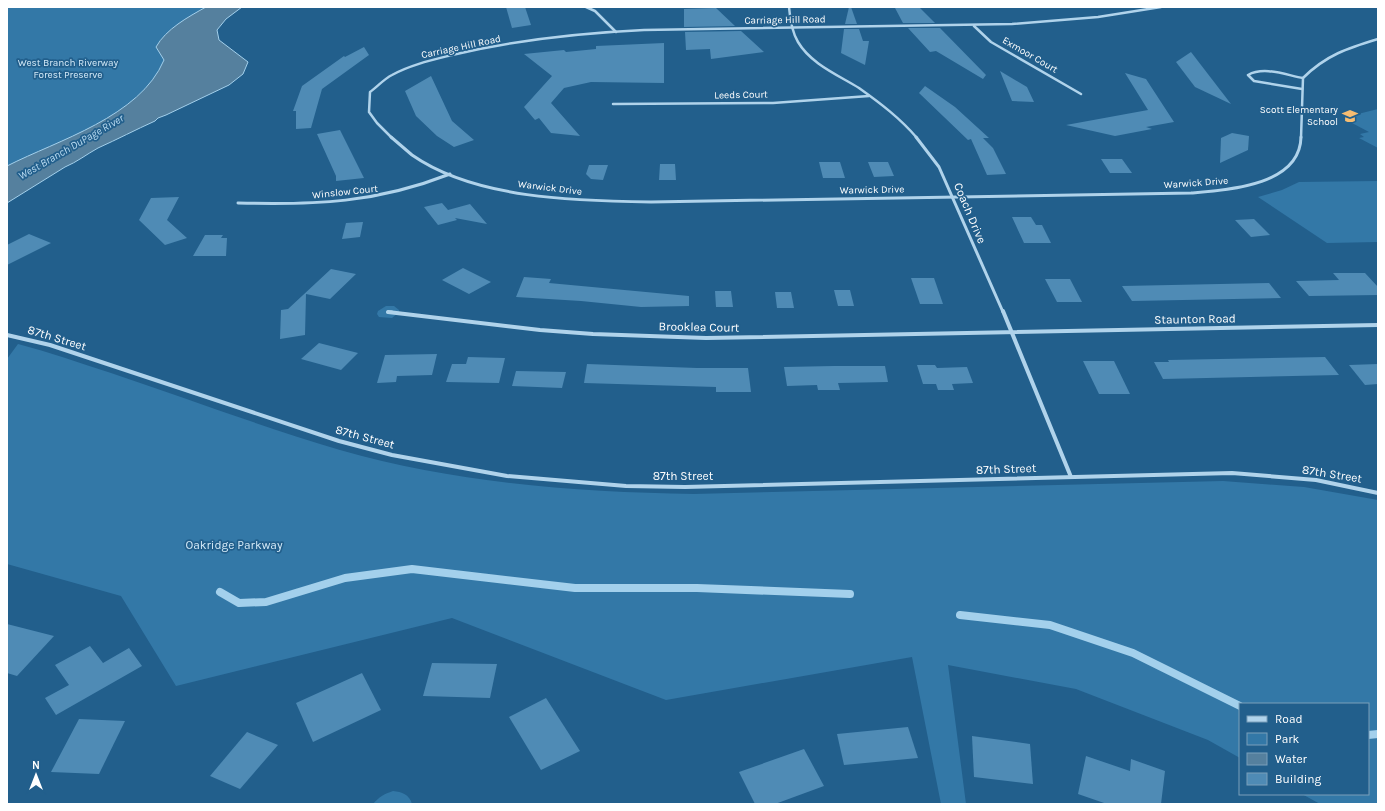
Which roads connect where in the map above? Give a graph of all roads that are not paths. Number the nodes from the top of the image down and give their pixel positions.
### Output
1 (586, 7) edge
2 (789, 7) edge
3 (1161, 7) edge
4 (974, 26) junction
5 (792, 28) junction
6 (616, 32) junction
7 (1378, 39) edge
8 (411, 66) joint
9 (1303, 78) junction
10 (1302, 89) junction
11 (1081, 94) dead end
12 (869, 96) junction
13 (613, 104) dead end
14 (450, 174) junction
15 (954, 197) junction
16 (238, 203) dead end
17 (388, 312) dead end
18 (1378, 325) edge
19 (1012, 332) junction
20 (7, 335) edge
21 (1071, 477) junction
22 (1378, 493) edge

1 - 6 street
2 - 5 street, Coach Drive
3 - 4 street, Carriage Hill Road
4 - 5 street, Carriage Hill Road
4 - 11 street, Exmoor Court
5 - 6 street, Carriage Hill Road
5 - 12 street, Coach Drive
6 - 8 street, Carriage Hill Road
7 - 9 street
8 - 14 street, Warwick Drive
9 - 10 street, Warwick Drive
9 - 10 street
10 - 15 street, Warwick Drive
12 - 13 street, Leeds Court
12 - 15 street, Coach Drive
14 - 15 street, Warwick Drive
14 - 16 street, Winslow Court
15 - 19 street, Coach Drive
17 - 19 street, Brooklea Court
18 - 19 street, Staunton Road
19 - 21 street, Coach Drive
20 - 21 street, 87th Street
21 - 22 street, 87th Street

